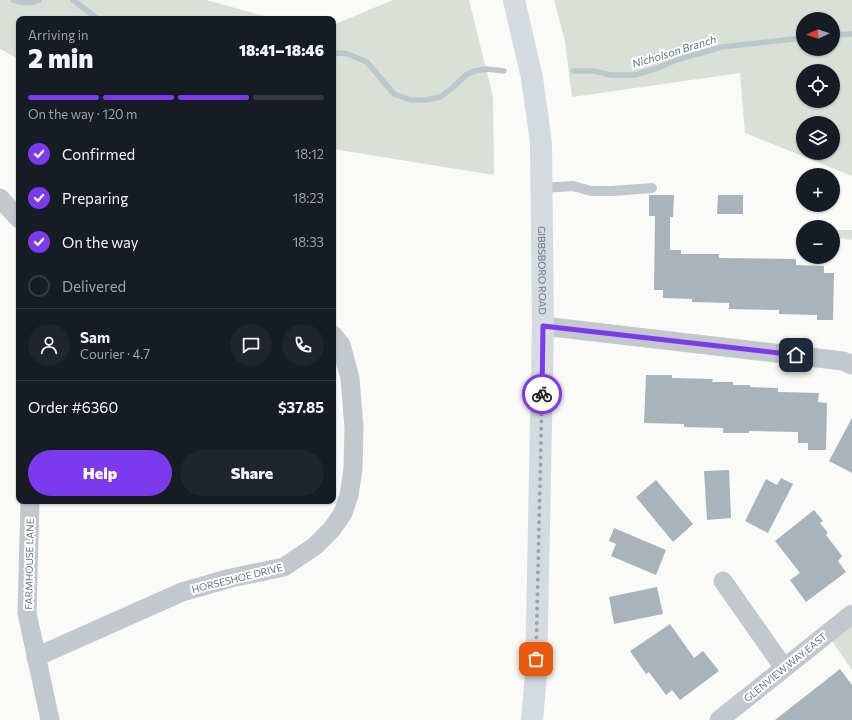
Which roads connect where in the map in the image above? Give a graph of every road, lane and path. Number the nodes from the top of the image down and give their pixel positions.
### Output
1 (514, 0) edge
2 (542, 188) junction
3 (652, 188) dead end
4 (0, 198) edge
5 (16, 216) edge
6 (543, 326) junction
7 (336, 339) edge
8 (852, 365) edge
9 (30, 504) edge
10 (723, 581) dead end
11 (852, 614) edge
12 (36, 657) junction
13 (784, 668) junction
14 (50, 720) edge
15 (532, 720) edge
16 (719, 720) edge

1 - 2 street, GIBBSBORO ROAD
2 - 3 lane
2 - 6 street, GIBBSBORO ROAD
4 - 5 street
6 - 8 street
6 - 15 street, GIBBSBORO ROAD
7 - 12 street, HORSESHOE DRIVE
9 - 12 street, FARMHOUSE LANE
10 - 13 street
11 - 13 street, GLENVIEW WAY EAST
12 - 14 street, FARMHOUSE LANE
13 - 16 street, GLENVIEW WAY EAST

